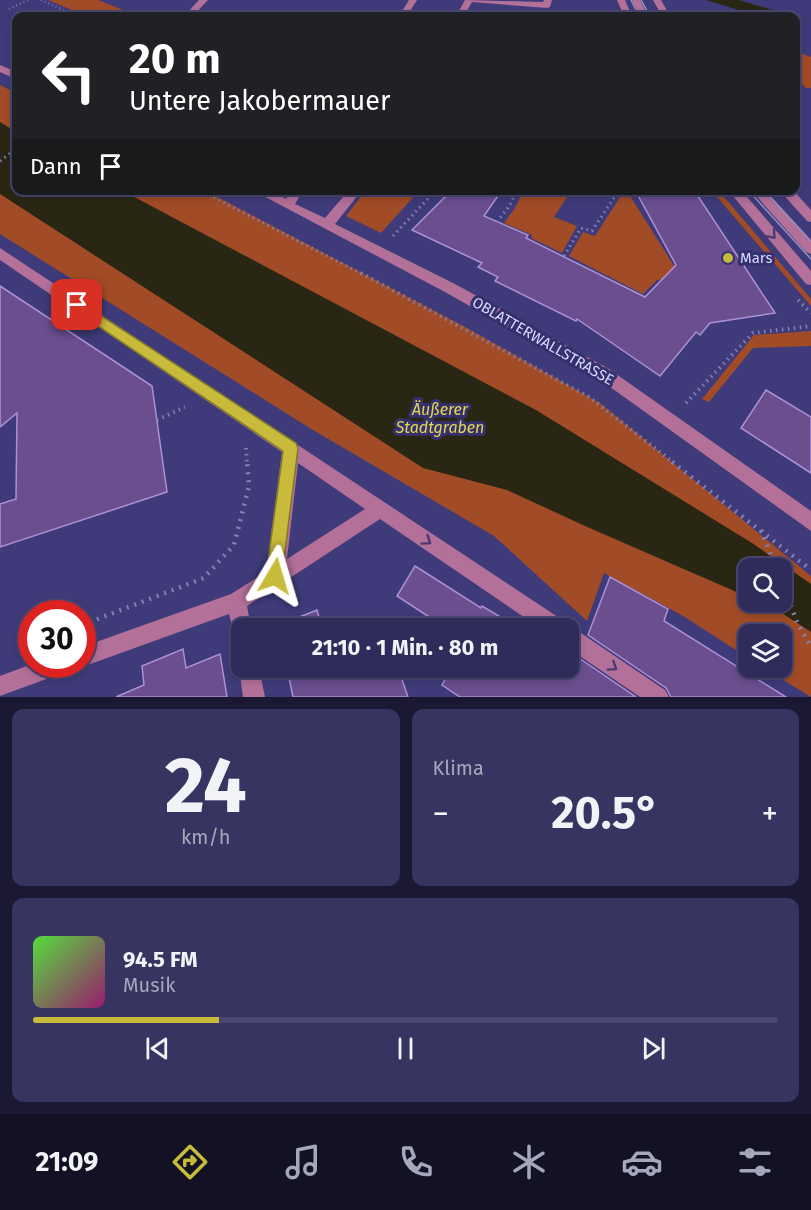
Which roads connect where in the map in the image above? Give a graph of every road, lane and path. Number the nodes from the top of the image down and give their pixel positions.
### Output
1 (28, 0) edge
2 (41, 0) edge
3 (204, 0) edge
4 (474, 0) edge
5 (548, 0) edge
6 (9, 9) dead end
7 (68, 12) edge
8 (192, 12) edge
9 (209, 195) edge
10 (268, 195) edge
11 (294, 195) edge
12 (352, 195) edge
13 (431, 195) edge
14 (515, 195) edge
15 (617, 195) edge
16 (738, 195) edge
17 (762, 195) edge
18 (790, 195) edge
19 (288, 205) junction
20 (811, 218) edge
21 (497, 222) dead end
22 (327, 224) junction
23 (811, 249) edge
24 (380, 251) junction
25 (0, 253) edge
26 (564, 256) dead end
27 (811, 280) edge
28 (811, 326) edge
29 (193, 403) dead end
30 (684, 405) dead end
31 (157, 420) dead end
32 (245, 438) dead end
33 (291, 448) junction
34 (378, 508) junction
35 (811, 522) edge
36 (760, 529) junction
37 (772, 558) edge
38 (811, 570) edge
39 (275, 576) junction
40 (236, 602) junction
41 (792, 606) edge
42 (239, 618) edge
43 (542, 618) edge
44 (96, 620) edge
45 (579, 643) edge
46 (811, 647) edge
47 (96, 652) edge
48 (22, 678) edge
49 (251, 678) edge
50 (0, 686) edge
51 (254, 697) edge
52 (658, 697) edge

1 - 6 path
2 - 7 path
3 - 8 street
4 - 5 street
9 - 36 path
10 - 19 street, OBLATTERWALLSTRASSE
11 - 19 street
12 - 22 street
13 - 24 path
14 - 21 path
15 - 26 path
16 -> 27 street
17 - 23 street
18 - 20 street
19 - 22 street, OBLATTERWALLSTRASSE
22 - 24 street, OBLATTERWALLSTRASSE
24 - 35 street, OBLATTERWALLSTRASSE
25 - 33 street
28 - 30 path
29 - 31 path
32 - 44 path
33 - 34 street
33 - 39 street
34 - 39 street
34 -> 43 street
36 - 37 path
36 - 38 path
39 - 40 street
40 - 42 street
40 - 47 street
41 - 46 path
45 -> 52 street
48 - 50 street
49 - 51 street

